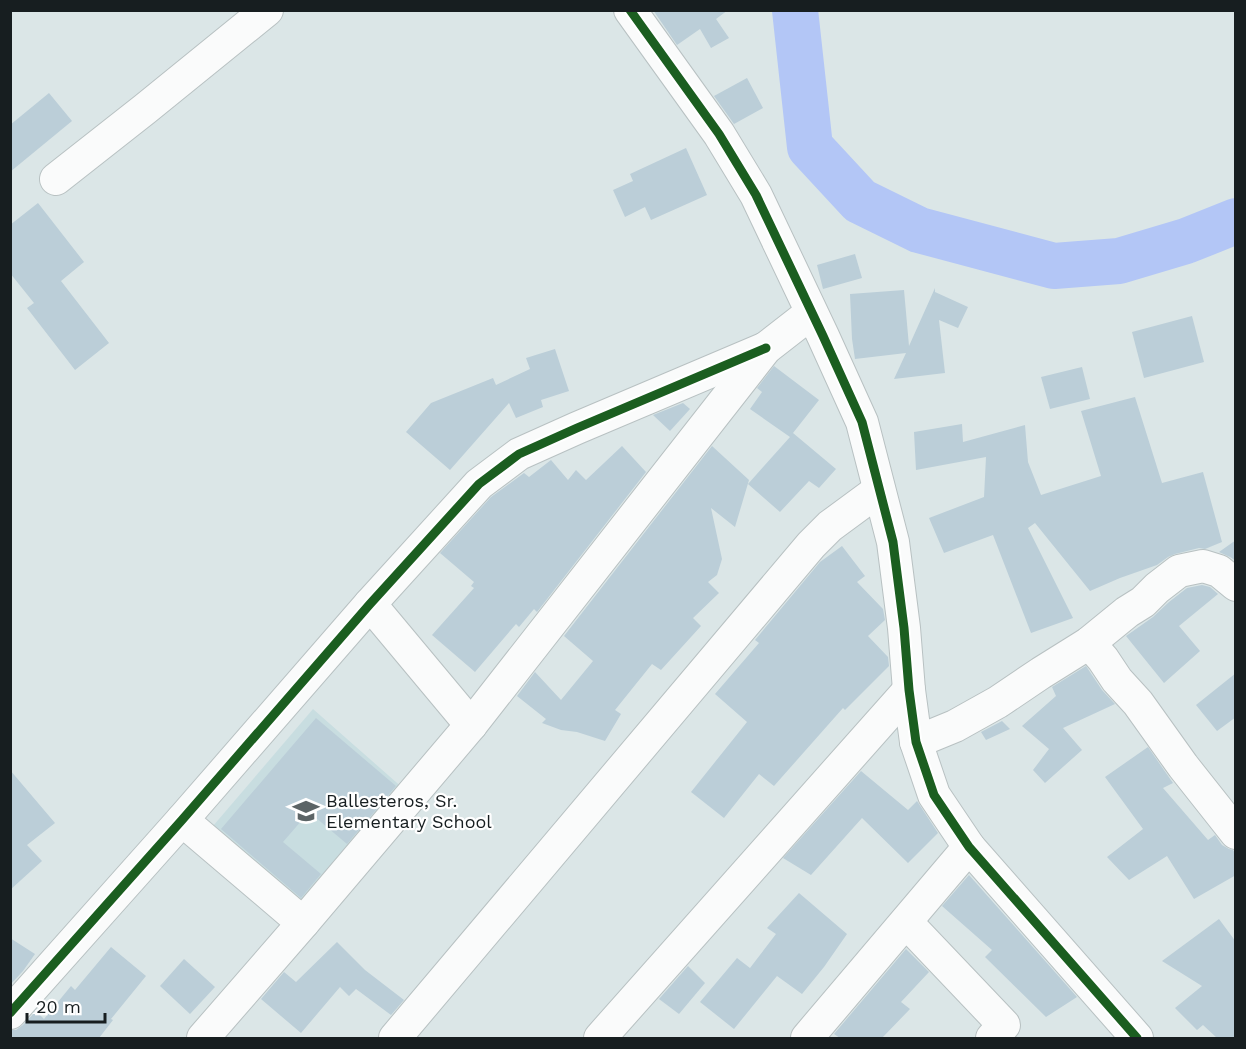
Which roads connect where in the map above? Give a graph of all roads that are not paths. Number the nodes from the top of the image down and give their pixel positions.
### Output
1 (267, 10) edge
2 (630, 10) edge
3 (56, 179) dead end
4 (811, 313) junction
5 (766, 348) junction
6 (879, 489) junction
7 (1236, 585) edge
8 (370, 604) junction
9 (1089, 644) junction
10 (909, 690) junction
11 (471, 725) junction
12 (916, 742) junction
13 (182, 820) junction
14 (1236, 833) edge
15 (969, 847) junction
16 (906, 922) junction
17 (303, 923) junction
18 (10, 1013) edge
19 (1003, 1034) edge
20 (203, 1038) edge
21 (395, 1038) edge
22 (600, 1038) edge
23 (807, 1038) edge
24 (1137, 1038) edge

1 - 3 street
2 - 4 street
4 - 5 street
4 - 6 street
5 - 8 street
5 - 11 street
6 - 10 street
6 - 21 street
7 - 9 street
8 - 11 street
8 - 13 street
9 - 12 street
9 - 14 street
10 - 12 street
10 - 22 street
11 - 17 street
12 - 15 street
13 - 17 street
13 - 18 street
15 - 16 street
15 - 24 street
16 - 19 street
16 - 23 street
17 - 20 street

